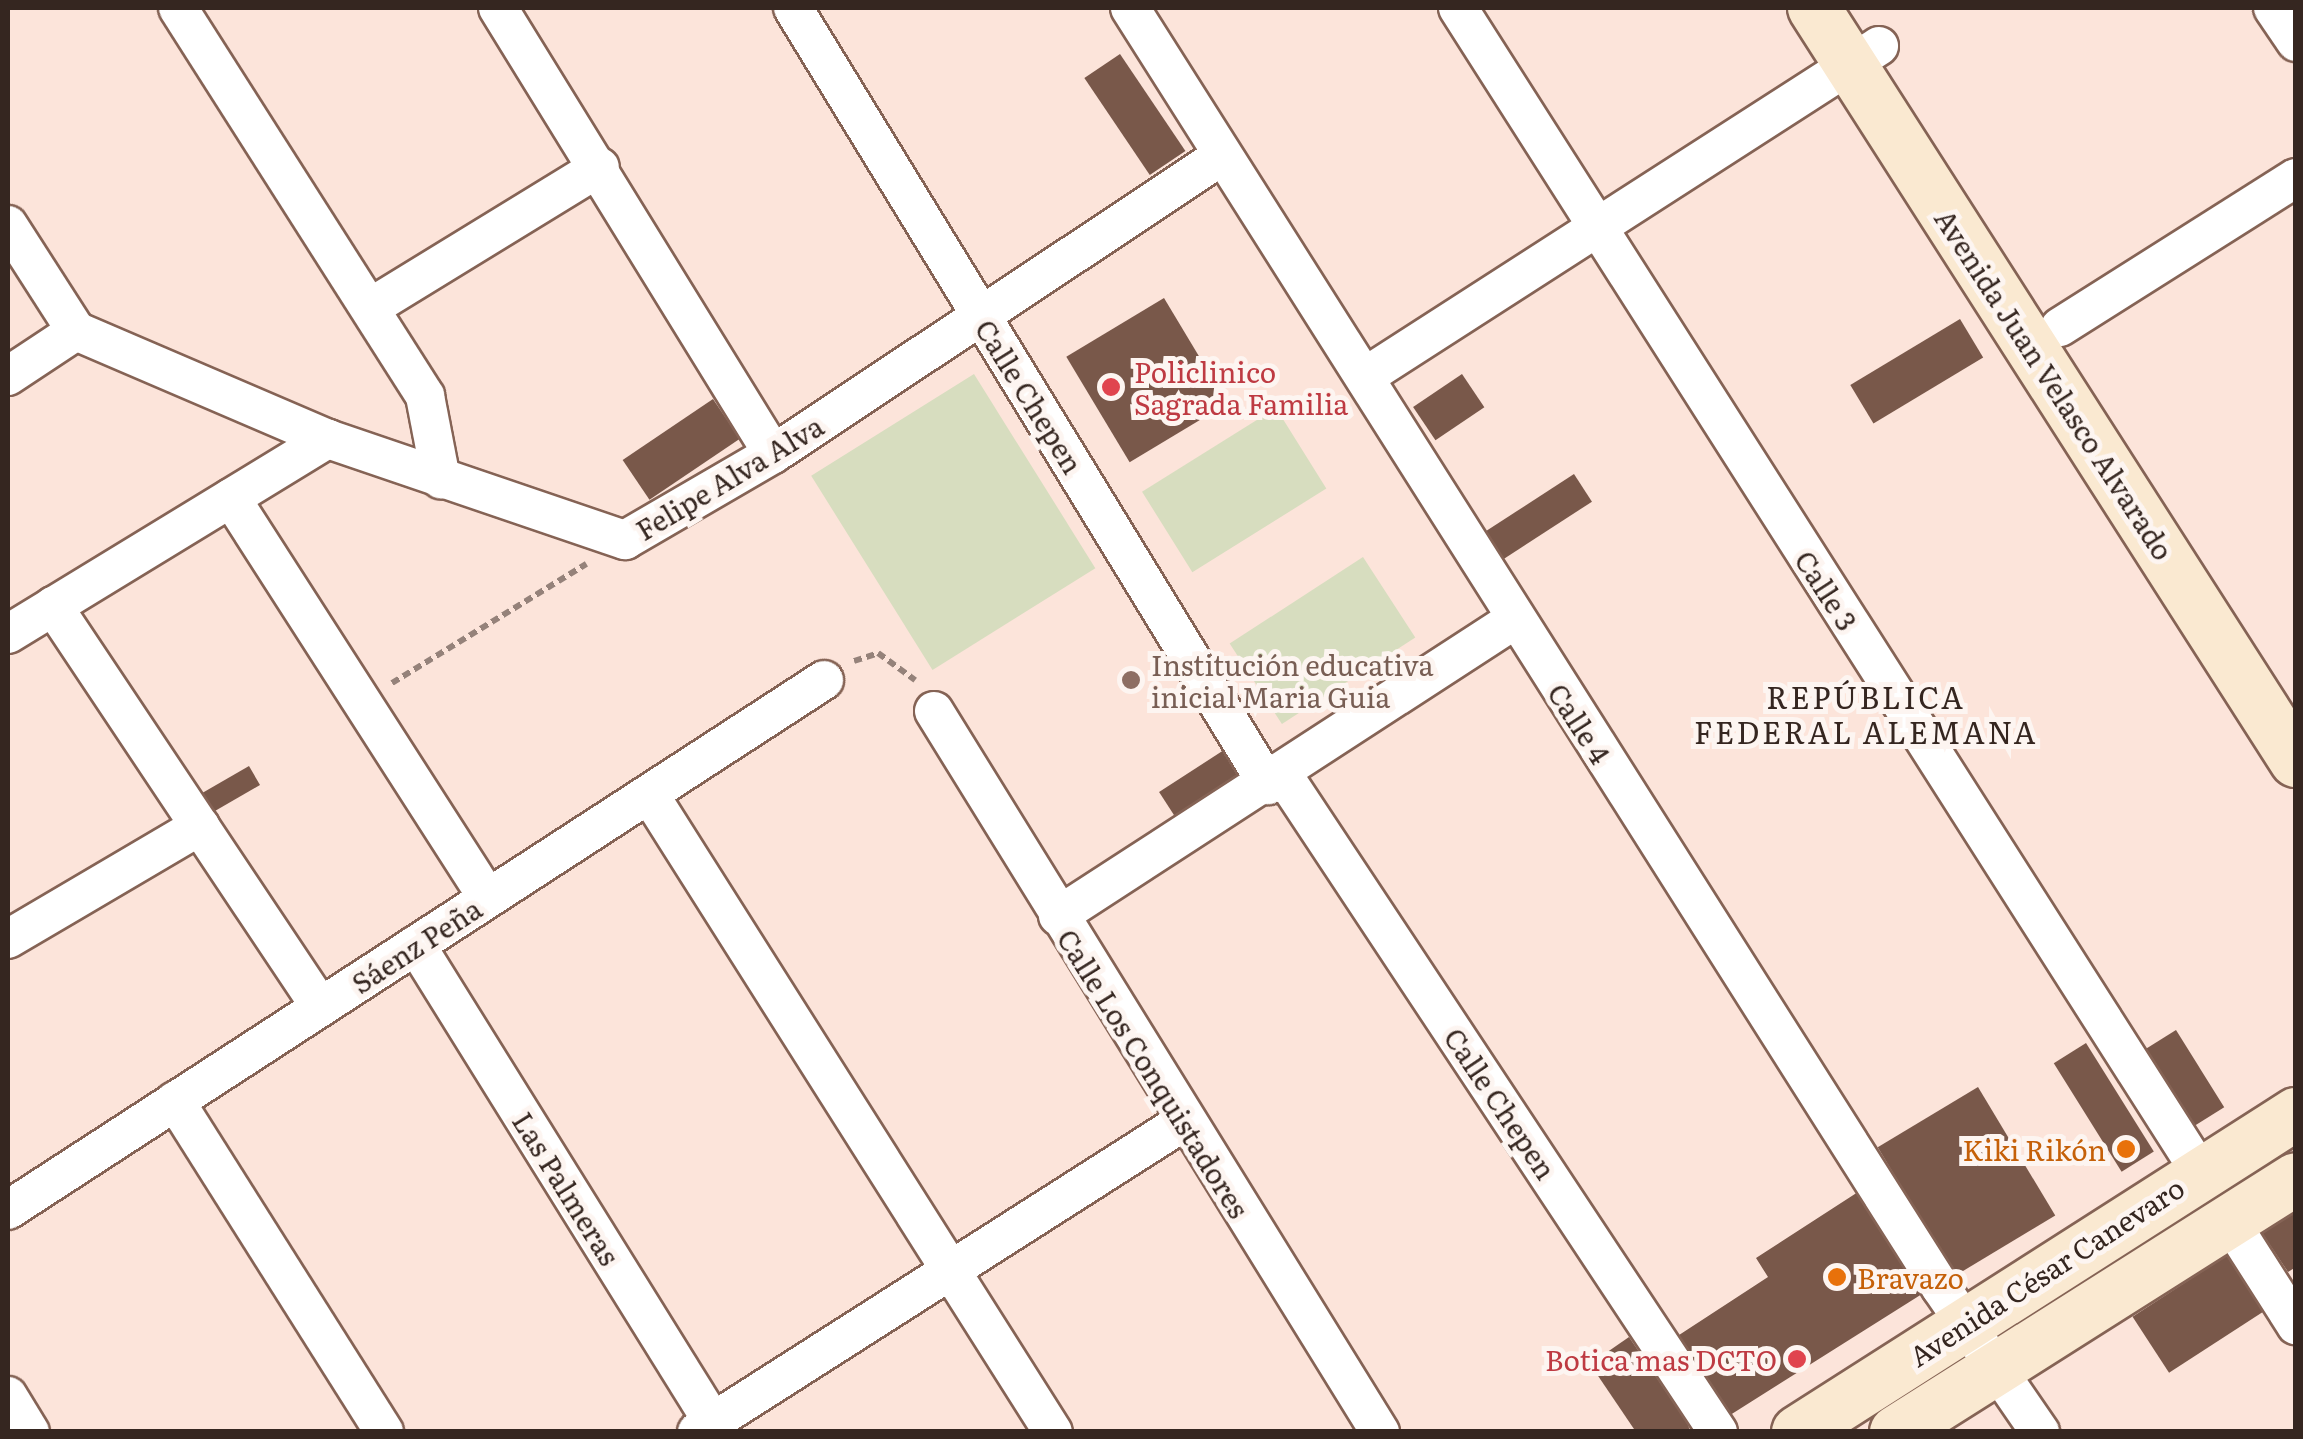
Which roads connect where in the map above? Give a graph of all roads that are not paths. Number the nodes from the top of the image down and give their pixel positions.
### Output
1 (178, 8) edge
2 (498, 8) edge
3 (793, 8) edge
4 (1130, 8) edge
5 (1458, 8) edge
6 (1814, 8) edge
7 (2273, 8) edge
8 (1862, 39) edge
9 (2296, 42) edge
10 (1223, 156) junction
11 (600, 167) junction
12 (2296, 178) edge
13 (8, 225) edge
14 (1595, 227) junction
15 (373, 306) junction
16 (981, 317) junction
17 (2060, 328) junction
18 (76, 331) junction
19 (8, 376) edge
20 (1366, 376) junction
21 (328, 439) junction
22 (773, 454) junction
23 (441, 479) junction
24 (231, 498) junction
25 (53, 606) junction
26 (1514, 620) junction
27 (8, 634) edge
28 (824, 680) road end
29 (2296, 695) edge
30 (934, 711) road end
31 (2296, 761) edge
32 (1276, 780) junction
33 (649, 794) junction
34 (200, 826) junction
35 (488, 898) junction
36 (1058, 916) junction
37 (13, 923) edge
38 (416, 945) junction
39 (320, 1007) junction
40 (175, 1101) junction
41 (2296, 1114) edge
42 (1183, 1122) junction
43 (2200, 1172) junction
44 (2296, 1179) edge
45 (8, 1210) edge
46 (2229, 1220) junction
47 (950, 1270) junction
48 (1964, 1324) junction
49 (2296, 1325) edge
50 (2000, 1366) junction
51 (8, 1396) edge
52 (710, 1428) edge
53 (30, 1432) edge
54 (384, 1432) edge
55 (1054, 1432) edge
56 (1380, 1432) edge
57 (1718, 1432) edge
58 (1798, 1432) edge
59 (1896, 1432) edge
60 (2040, 1432) edge

1 - 15 street
2 - 11 street
3 - 16 street, Calle Chepen
4 - 10 street, Calle 4
5 - 14 street, Calle 3
6 - 8 street, Avenida Juan Velasco Alvarado
7 - 9 street
8 - 14 street
8 - 17 street, Avenida Juan Velasco Alvarado
8 - 31 street, Avenida Juan Velasco Alvarado
10 - 16 street, Felipe Alva Alva
10 - 20 street, Calle 4
11 - 15 street
11 - 22 street
12 - 17 street
13 - 18 street
14 - 20 street
14 - 43 street, Calle 3
15 - 23 street
16 - 22 street, Felipe Alva Alva
16 - 32 street, Calle Chepen
17 - 29 street, Avenida Juan Velasco Alvarado
18 - 19 street
18 - 21 street, Felipe Alva Alva
20 - 26 street, Calle 4
21 - 23 street, Felipe Alva Alva
21 - 24 street
22 - 23 street, Felipe Alva Alva
24 - 25 street
24 - 35 street
25 - 27 street
25 - 34 street
26 - 32 street
26 - 48 street, Calle 4
28 - 33 street, Sáenz Peña
30 - 36 street, Calle Los Conquistadores
32 - 36 street
32 - 57 street, Calle Chepen
33 - 35 street, Sáenz Peña
33 - 47 street
34 - 37 street
34 - 39 street
35 - 38 street, Sáenz Peña
36 - 42 street, Calle Los Conquistadores
38 - 39 street, Sáenz Peña
38 - 52 street, Las Palmeras
39 - 40 street, Sáenz Peña
40 - 45 street, Sáenz Peña
40 - 54 street
41 - 43 street, Avenida César Canevaro
42 - 47 street
42 - 56 street, Calle Los Conquistadores
43 - 48 street, Avenida César Canevaro
44 - 46 street, Avenida César Canevaro
46 - 49 street
46 - 50 street, Avenida César Canevaro
47 - 52 street
47 - 55 street
48 - 50 street, Calle 4
48 - 58 street, Avenida César Canevaro
50 - 59 street, Avenida César Canevaro
50 - 60 street, Calle 4
51 - 53 street

